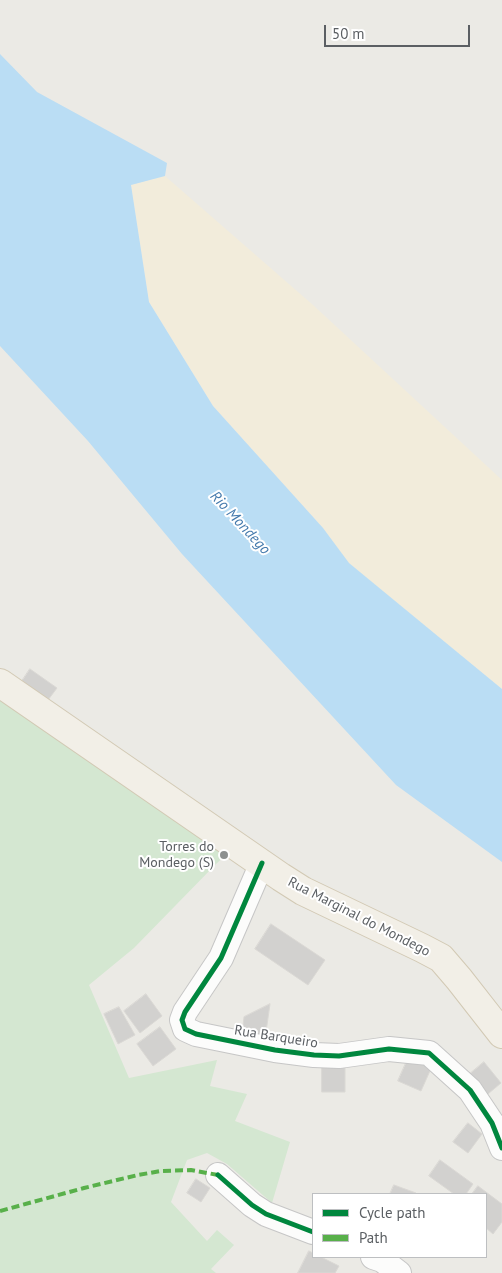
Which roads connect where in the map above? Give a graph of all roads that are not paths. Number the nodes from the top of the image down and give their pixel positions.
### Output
1 (0, 683) edge
2 (262, 863) junction
3 (502, 1034) edge
4 (502, 1148) edge
5 (218, 1175) dead end
6 (312, 1232) edge

1 - 2 main road, Rua Marginal do Mondego
2 - 3 main road, Rua Marginal do Mondego
2 - 4 street, Rua Barqueiro
5 - 6 street

